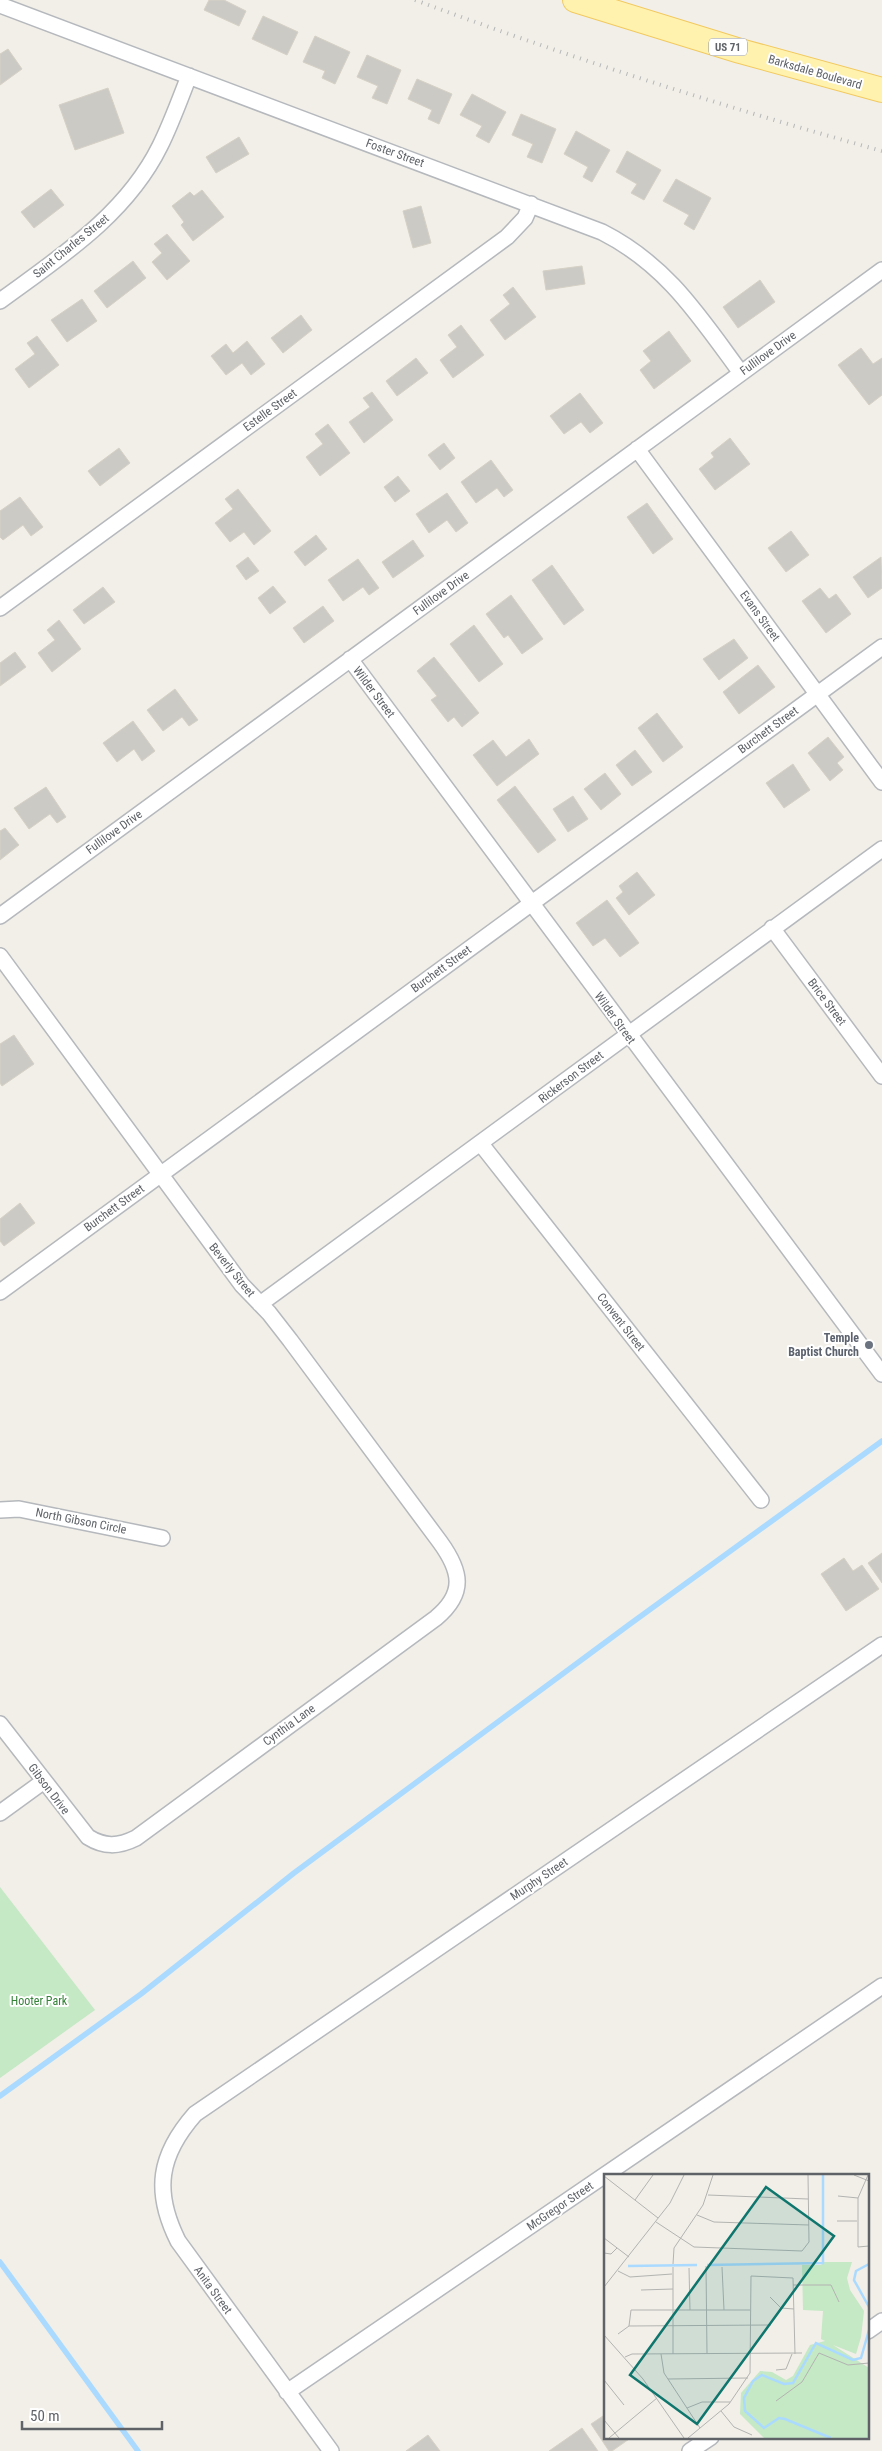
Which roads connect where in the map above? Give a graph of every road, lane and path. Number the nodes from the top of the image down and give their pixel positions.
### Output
1 (576, 0) edge
2 (0, 5) edge
3 (189, 76) junction
4 (882, 90) edge
5 (531, 204) junction
6 (882, 270) edge
7 (0, 301) edge
8 (741, 373) junction
9 (637, 449) junction
10 (0, 608) edge
11 (882, 647) edge
12 (350, 659) junction
13 (817, 694) junction
14 (882, 782) edge
15 (882, 849) edge
16 (530, 903) junction
17 (0, 916) edge
18 (772, 928) junction
19 (0, 956) edge
20 (627, 1035) junction
21 (882, 1076) edge
22 (481, 1144) junction
23 (159, 1175) junction
24 (0, 1292) edge
25 (260, 1304) junction
26 (882, 1374) edge
27 (761, 1500) dead end
28 (0, 1510) edge
29 (162, 1538) dead end
30 (458, 1585) joint
31 (882, 1645) edge
32 (0, 1724) edge
33 (44, 1781) junction
34 (0, 1813) edge
35 (105, 1845) joint
36 (882, 1986) edge
37 (195, 2114) joint
38 (606, 2174) edge
39 (604, 2176) edge
40 (882, 2321) edge
41 (870, 2330) edge
42 (287, 2392) junction
43 (710, 2438) edge
44 (331, 2451) edge
45 (690, 2451) edge

1 - 4 main road, Barksdale Boulevard / US 71
2 - 3 street, Foster Street
3 - 5 street, Foster Street
3 - 7 street, Saint Charles Street
5 - 8 street, Foster Street
5 - 10 street, Estelle Street
6 - 8 street, Fullilove Drive
8 - 9 street, Fullilove Drive
9 - 12 street, Fullilove Drive
9 - 13 street, Evans Street
11 - 13 street, Burchett Street
12 - 16 street, Wilder Street
12 - 17 street, Fullilove Drive
13 - 14 street, Evans Street
13 - 16 street, Burchett Street
15 - 18 street, Rickerson Street
16 - 20 street, Wilder Street
16 - 23 street, Burchett Street
18 - 20 street, Rickerson Street
18 - 21 street, Brice Street
19 - 23 street, Beverly Street
20 - 22 street, Rickerson Street
20 - 26 street, Wilder Street
22 - 25 street, Rickerson Street
22 - 27 street, Convent Street
23 - 24 street, Burchett Street
23 - 25 street, Beverly Street
25 - 30 street, Beverly Street
28 - 29 street, North Gibson Circle
30 - 35 street, Cynthia Lane
31 - 37 street, Murphy Street
32 - 33 street, Gibson Drive
33 - 34 street
33 - 35 street, Gibson Drive
36 - 38 street, McGregor Street
37 - 42 street, Anita Street
39 - 42 street, McGregor Street
40 - 41 street
42 - 44 street, Anita Street
43 - 45 street

